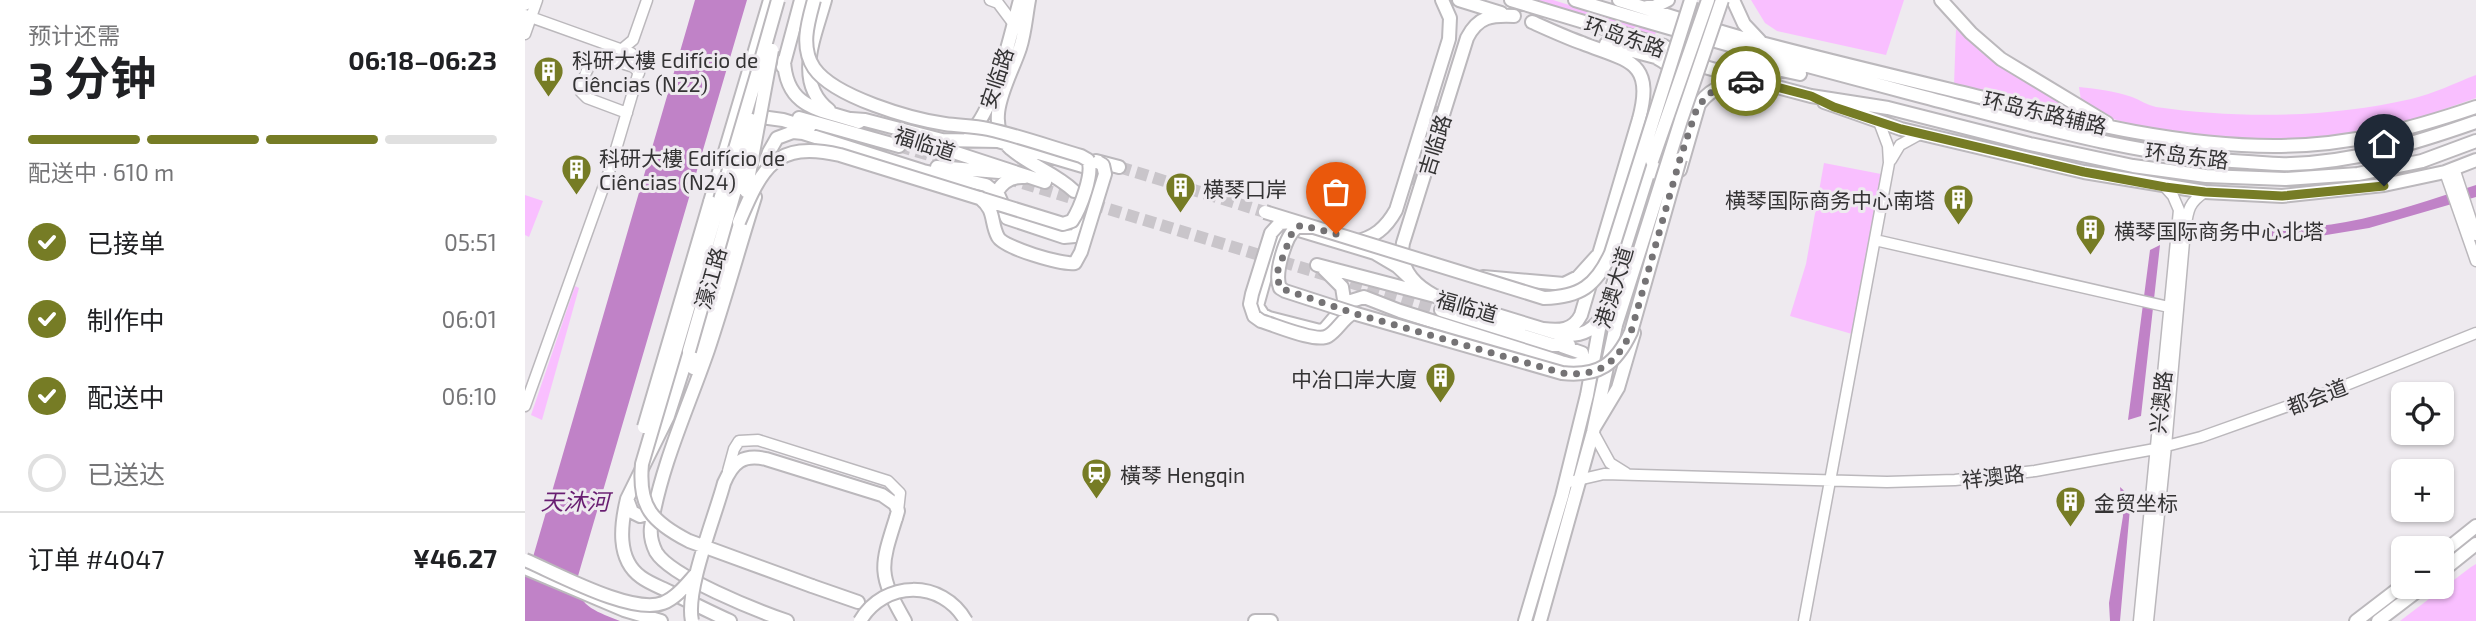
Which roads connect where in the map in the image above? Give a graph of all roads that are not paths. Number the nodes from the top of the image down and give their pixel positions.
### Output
1 (527, 0) edge
2 (537, 0) edge
3 (647, 0) edge
4 (770, 0) edge
5 (778, 0) edge
6 (787, 0) edge
7 (801, 0) edge
8 (814, 0) edge
9 (823, 0) edge
10 (1010, 0) edge
11 (1020, 0) edge
12 (1029, 0) edge
13 (1442, 0) edge
14 (1459, 0) edge
15 (1511, 0) edge
16 (1575, 0) edge
17 (1619, 0) edge
18 (1668, 0) edge
19 (1683, 0) edge
20 (1693, 0) edge
21 (1708, 0) edge
22 (1722, 0) edge
23 (1731, 0) edge
24 (1941, 0) edge
25 (994, 1) edge
26 (525, 5) edge
27 (1644, 8) junction
28 (528, 16) edge
29 (1514, 16) junction
30 (1532, 22) junction
31 (1013, 23) junction
32 (1450, 32) junction
33 (525, 34) edge
34 (1467, 38) junction
35 (1763, 43) junction
36 (1446, 49) junction
37 (621, 50) junction
38 (763, 54) junction
39 (1657, 58) junction
40 (784, 60) junction
41 (1696, 61) junction
42 (639, 73) junction
43 (1904, 78) junction
44 (1852, 79) junction
45 (1754, 81) junction
46 (1771, 85) junction
47 (832, 86) junction
48 (1811, 96) junction
49 (1942, 102) junction
50 (1437, 106) tunnel mouth
51 (1697, 107) junction
52 (2476, 107) edge
53 (627, 113) junction
54 (761, 117) junction
55 (848, 118) junction
56 (1879, 122) junction
57 (2476, 122) edge
58 (827, 124) junction
59 (2117, 128) junction
60 (1635, 131) junction
61 (1920, 134) junction
62 (953, 141) junction
63 (2476, 141) edge
64 (899, 146) tunnel mouth
65 (726, 149) junction
66 (1081, 156) junction
67 (1678, 156) junction
68 (1653, 160) junction
69 (2476, 160) edge
70 (1098, 162) junction
71 (1889, 163) junction
72 (1119, 167) tunnel mouth
73 (2450, 170) junction
74 (1013, 171) junction
75 (2165, 187) junction
76 (1075, 191) dead end
77 (2205, 192) junction
78 (980, 198) junction
79 (1396, 210) junction
80 (1265, 212) tunnel mouth
81 (1007, 218) junction
82 (1411, 219) junction
83 (739, 222) junction
84 (1295, 222) junction
85 (1313, 227) junction
86 (2476, 235) edge
87 (1875, 240) junction
88 (1342, 243) junction
89 (1600, 253) junction
90 (2476, 261) edge
91 (1474, 276) junction
92 (1413, 281) junction
93 (1434, 296) junction
94 (2169, 307) junction
95 (1349, 310) junction
96 (1441, 310) tunnel mouth
97 (1605, 310) junction
98 (1543, 329) junction
99 (1599, 329) junction
100 (2476, 333) edge
101 (1562, 346) junction
102 (693, 352) junction
103 (1603, 392) junction
104 (1587, 394) junction
105 (525, 406) edge
106 (678, 428) junction
107 (1594, 430) junction
108 (2166, 446) junction
109 (2155, 449) junction
110 (1630, 475) junction
111 (1581, 478) junction
112 (1830, 481) junction
113 (1565, 483) junction
114 (657, 497) junction
115 (627, 499) junction
116 (647, 510) junction
117 (2476, 526) edge
118 (2454, 544) edge
119 (2476, 544) edge
120 (525, 560) edge
121 (2454, 562) edge
122 (525, 568) edge
123 (698, 572) junction
124 (2391, 593) edge
125 (2407, 599) edge
126 (858, 602) dead end
127 (661, 621) edge
128 (692, 621) edge
129 (730, 621) edge
130 (786, 621) edge
131 (860, 621) edge
132 (905, 621) edge
133 (965, 621) edge
134 (1255, 621) edge
135 (1271, 621) edge
136 (1525, 621) edge
137 (1540, 621) edge
138 (1804, 621) edge
139 (2139, 621) edge
140 (2148, 621) edge
141 (2356, 621) edge
142 (2378, 621) edge

1 - 26 street
2 - 28 street
3 - 37 street
4 - 65 main road
5 - 38 main road, 濠江路, bridge
6 - 83 main road, 濠江路, bridge
7 - 40 main road
8 - 47 main road, bridge
9 - 47 main road, bridge
9 - 55 main road
10 - 25 street
11 - 31 main road, 安临路
12 - 76 main road, 安临路
13 - 32 main road, 吉临路
14 - 29 main road
15 - 41 main road, 环岛东路
16 - 44 main road, 环岛东路
17 - 27 main road, 环岛东路辅路
18 - 27 main road
19 - 23 main road
20 - 68 main road, bridge
20 - 91 main road, bridge
21 - 68 main road, 港澳大道, bridge
22 - 41 main road, bridge
23 - 35 main road
24 - 59 main road
25 - 31 street
27 - 35 main road, 环岛东路辅路
28 - 33 street
28 - 37 street
29 - 30 main road
29 - 34 main road
30 - 39 main road
30 - 60 main road
31 - 62 main road, 安临路
32 - 34 main road
32 - 36 main road, 吉临路
34 - 82 main road, 吉临路
35 - 43 main road, 环岛东路辅路
36 - 50 main road
36 - 79 main road, 吉临路
37 - 42 street
38 - 102 main road, 濠江路, bridge
38 - 116 main road, bridge
39 - 41 main road
39 - 104 main road
40 - 55 main road
40 - 58 main road
41 - 45 main road, 环岛东路
41 - 103 main road, 港澳大道, bridge
42 - 53 street
42 - 53 street
43 - 49 main road
43 - 59 main road, 环岛东路辅路
44 - 46 main road
44 - 49 main road, 环岛东路
45 - 46 main road, 环岛东路
45 - 51 main road
46 - 48 main road, 环岛东路
47 - 66 main road, bridge
48 - 56 main road
48 - 63 main road, 环岛东路
49 - 57 main road, 环岛东路
51 - 67 main road
51 - 107 main road
52 - 59 main road, 环岛东路辅路
53 - 105 street
54 - 58 main road
54 - 65 main road
54 - 74 main road
55 - 62 main road
55 - 74 main road, 福临道
56 - 61 main road
56 - 71 street
58 - 64 main road, 福临道
60 - 67 main road
60 - 89 main road
61 - 71 street
61 - 75 main road
62 - 81 main road
65 - 116 main road, bridge
66 - 70 main road, bridge
66 - 78 main road, bridge
67 - 95 main road, bridge
67 - 103 main road
68 - 97 main road, 港澳大道
69 - 73 main road
70 - 72 main road
70 - 78 main road, bridge
71 - 87 street
73 - 77 main road
73 - 86 street
73 - 90 street
74 - 81 main road, 福临道
75 - 77 main road
75 - 94 street, 兴澳路
77 - 108 street, 兴澳路
78 - 83 main road, bridge
79 - 82 main road
79 - 88 main road, 吉临路
80 - 84 main road, bridge
81 - 106 main road
82 - 92 main road, 吉临路
83 - 102 main road, 濠江路
84 - 85 main road, bridge
84 - 95 main road, bridge
85 - 91 main road, bridge
85 - 95 main road, bridge
87 - 94 street
87 - 112 street
88 - 92 main road, 福临道
88 - 95 main road, 福临道
89 - 91 main road
89 - 98 main road
92 - 93 main road
93 - 95 main road, 福临道
93 - 98 main road, 福临道
94 - 109 street, 兴澳路
95 - 101 main road, 福临道
96 - 101 main road, 福临道
97 - 98 main road, 福临道
97 - 99 main road, 港澳大道
99 - 101 main road
99 - 104 main road, 港澳大道
100 - 108 street, 都会道
102 - 106 main road
102 - 115 main road, 濠江路
103 - 107 main road, 港澳大道
104 - 113 main road, 港澳大道
106 - 114 main road
107 - 110 street
107 - 111 main road, 港澳大道
108 - 109 street, 都会道
108 - 140 street, 兴澳路
109 - 112 street, 祥澳路
109 - 139 street, 兴澳路
110 - 111 street, 祥澳路
110 - 112 street, 祥澳路
111 - 113 street, 祥澳路
111 - 137 main road, 港澳大道
112 - 138 street
113 - 136 main road, 港澳大道
114 - 115 main road
114 - 130 main road
115 - 129 main road, 濠江路
116 - 126 main road, bridge
117 - 118 main road
119 - 121 main road
120 - 123 main road, bridge
122 - 127 main road
123 - 128 main road, bridge
123 - 132 main road, bridge
124 - 141 main road
125 - 142 main road
131 - 133 main road, bridge
134 - 135 main road

